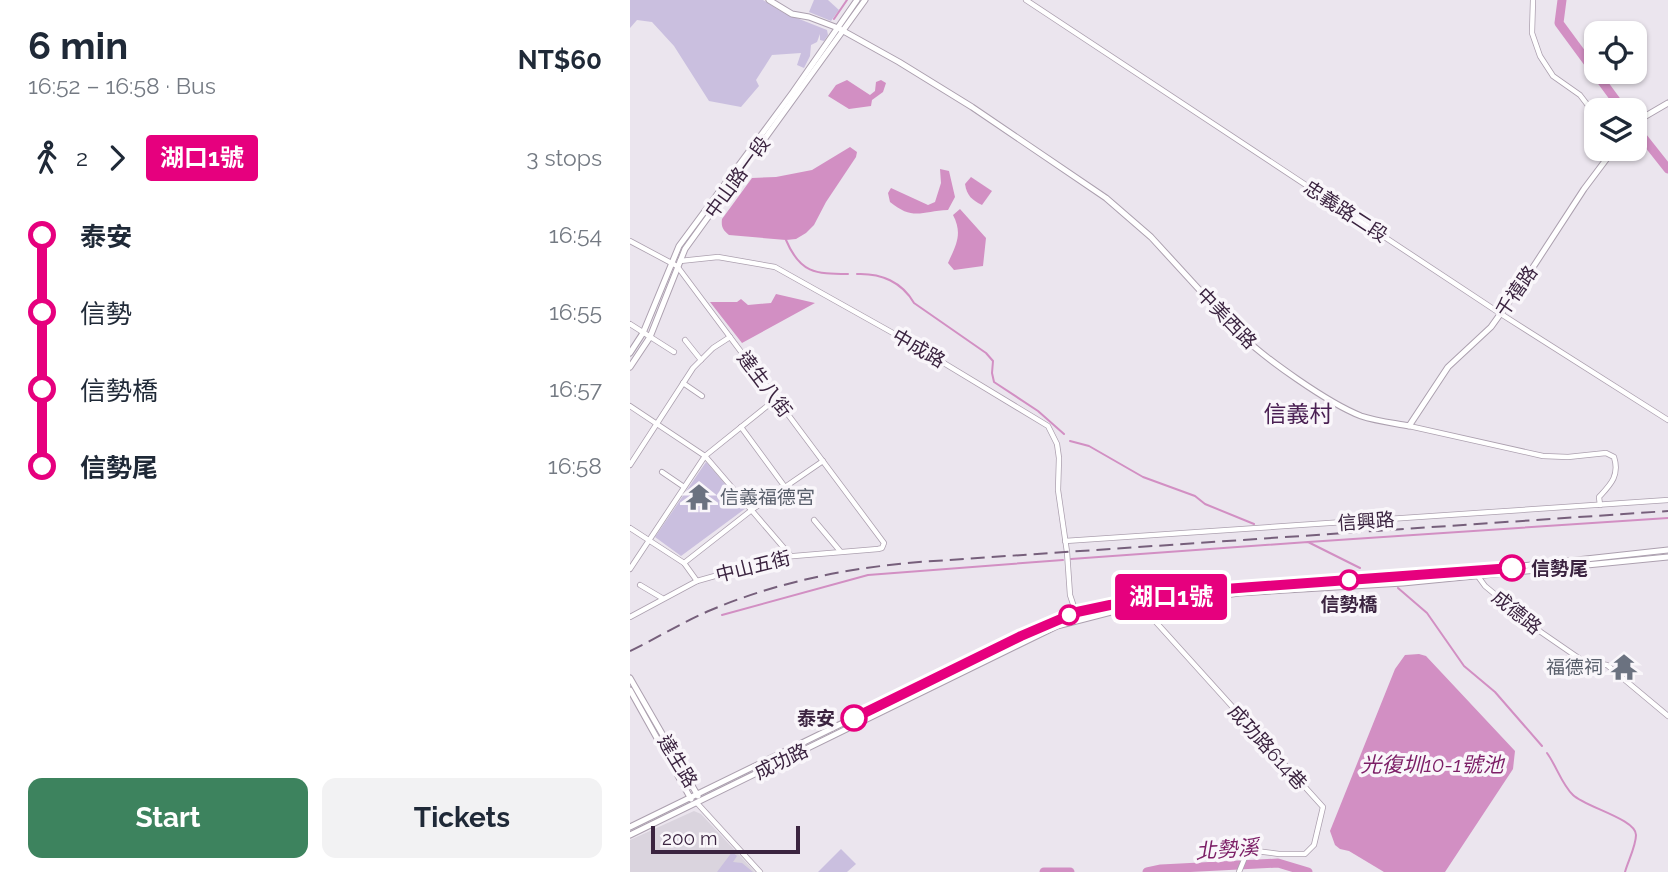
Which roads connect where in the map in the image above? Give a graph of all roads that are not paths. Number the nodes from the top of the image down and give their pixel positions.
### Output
1 (769, 0) edge
2 (857, 0) edge
3 (865, 0) edge
4 (1026, 0) edge
5 (1533, 0) edge
6 (841, 30) junction
7 (1584, 100) edge
8 (1668, 103) edge
9 (1647, 115) edge
10 (1605, 161) edge
11 (630, 241) edge
12 (676, 263) junction
13 (1501, 314) junction
14 (630, 324) edge
15 (647, 335) junction
16 (730, 337) junction
17 (685, 340) dead end
18 (674, 352) dead end
19 (630, 353) edge
20 (701, 360) junction
21 (630, 367) edge
22 (683, 383) junction
23 (702, 397) dead end
24 (776, 399) junction
25 (630, 406) edge
26 (1668, 420) edge
27 (657, 424) junction
28 (1409, 426) junction
29 (741, 427) junction
30 (705, 456) junction
31 (823, 460) junction
32 (630, 465) edge
33 (662, 472) dead end
34 (684, 487) junction
35 (785, 487) junction
36 (1668, 500) edge
37 (1600, 505) junction
38 (753, 509) junction
39 (814, 520) dead end
40 (630, 528) edge
41 (649, 541) junction
42 (1065, 541) junction
43 (884, 545) joint
44 (1668, 550) edge
45 (840, 552) junction
46 (790, 555) junction
47 (1668, 557) edge
48 (684, 563) junction
49 (630, 569) edge
50 (1477, 573) junction
51 (697, 581) junction
52 (640, 585) dead end
53 (663, 599) junction
54 (1143, 604) junction
55 (1078, 616) junction
56 (630, 618) edge
57 (630, 678) edge
58 (630, 690) edge
59 (1668, 716) edge
60 (776, 760) junction
61 (698, 794) junction
62 (689, 798) junction
63 (697, 803) junction
64 (630, 827) edge
65 (630, 835) edge
66 (1241, 869) edge
67 (760, 872) edge

1 - 6 street, 中美西路
2 - 6 street, 中山路一段
3 - 6 street, 中山路一段
4 - 13 street, 忠義路二段
5 - 7 street
6 - 12 street, 中山路一段
6 - 28 street, 中美西路
8 - 9 street
10 - 13 street, 千禧路
11 - 12 street, 達生八街
12 - 15 street, 中山路一段
12 - 16 street, 達生八街
12 - 42 street, 中成路
13 - 26 street, 忠義路二段
13 - 28 street, 千禧路
14 - 15 street
15 - 18 street
15 - 19 street, 中山路一段
15 - 21 street, 中山路一段
16 - 20 street
16 - 24 street, 達生八街
17 - 20 street
20 - 22 street
22 - 23 street
22 - 27 street
24 - 29 street
24 - 31 street, 達生八街
25 - 27 street
27 - 30 street
27 - 32 street
28 - 37 street, 中美西路
29 - 30 street
29 - 35 street
30 - 34 street
30 - 38 street
31 - 35 street
31 - 43 street, 達生八街
33 - 34 street
34 - 41 street
35 - 38 street
36 - 37 street, 信興路
37 - 42 street, 信興路
38 - 46 street
38 - 48 street
39 - 45 street
40 - 41 street
41 - 48 street
41 - 49 street
42 - 55 street, 中成路
43 - 45 street, 中山五街
44 - 50 street, 成功路
45 - 46 street, 中山五街
46 - 51 street, 中山五街
47 - 50 street, 成功路
48 - 51 street
50 - 54 street, 成功路
50 - 59 street, 成德路
51 - 53 street, 中山五街
52 - 53 street
53 - 56 street, 中山五街
54 - 55 street, 成功路
54 - 66 street, 成功路614巷
55 - 60 street, 成功路
57 - 61 street, 達生路
58 - 62 street, 達生路
60 - 61 street, 成功路
60 - 63 street, 成功路
61 - 62 street, 成功路
61 - 63 street, 達生路
62 - 63 street, 達生路
62 - 64 street, 成功路
63 - 65 street, 成功路
63 - 67 street

